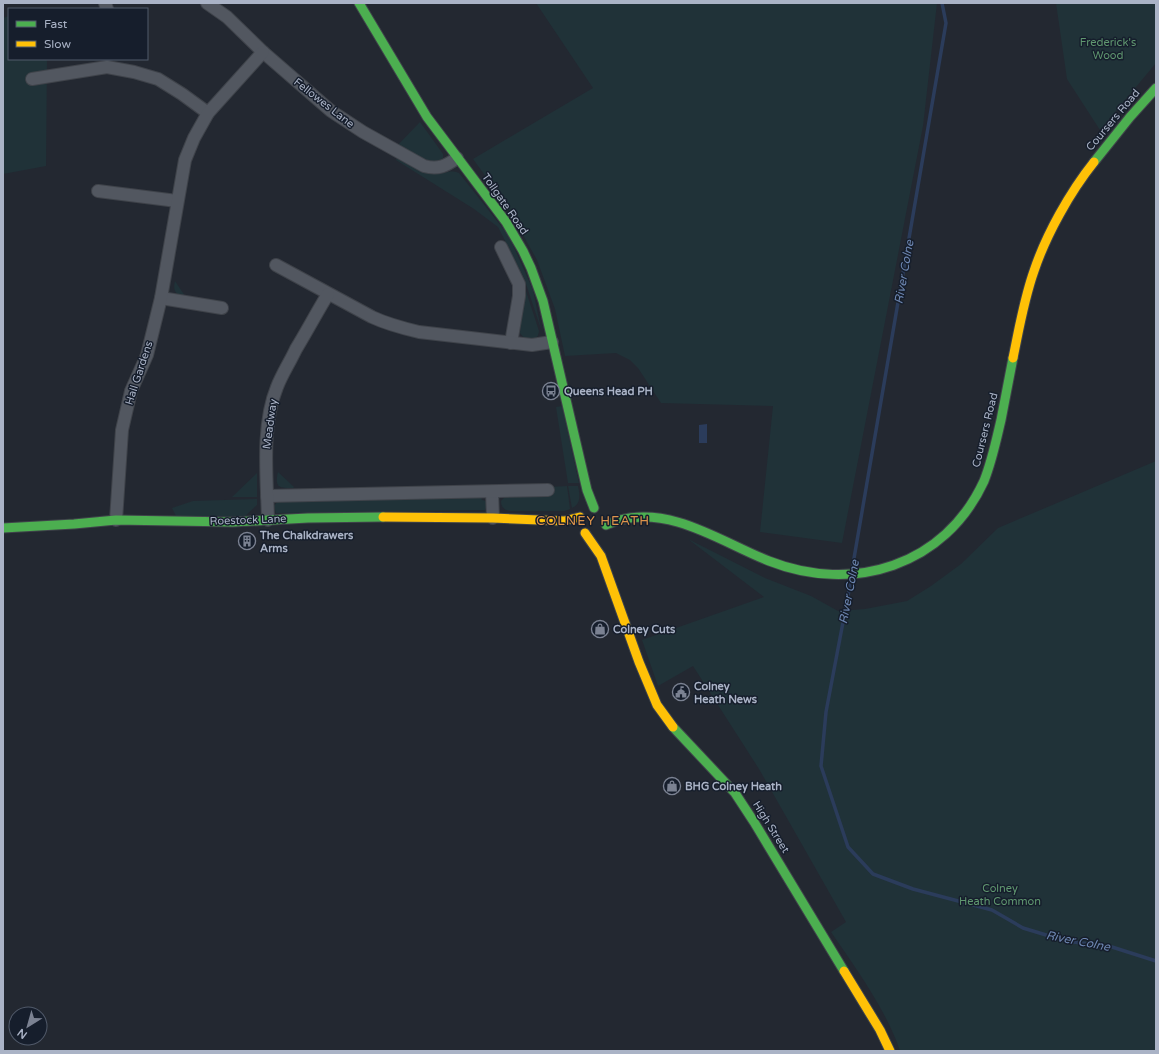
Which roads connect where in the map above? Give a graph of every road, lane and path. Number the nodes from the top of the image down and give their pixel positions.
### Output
1 (207, 3) edge
2 (359, 3) edge
3 (263, 52) junction
4 (107, 63) edge
5 (32, 79) dead end
6 (1156, 88) edge
7 (208, 113) junction
8 (457, 158) junction
9 (98, 191) dead end
10 (178, 201) junction
11 (501, 247) dead end
12 (276, 265) dead end
13 (328, 294) junction
14 (161, 298) junction
15 (222, 308) dead end
16 (511, 342) junction
17 (552, 342) junction
18 (548, 490) dead end
19 (492, 492) junction
20 (267, 496) junction
21 (493, 518) junction
22 (594, 518) junction
23 (116, 520) junction
24 (268, 520) junction
25 (564, 521) joint
26 (3, 528) edge
27 (599, 537) junction
28 (601, 556) junction
29 (890, 1051) edge

1 - 3 street, Fellowes Lane
2 - 8 street, Tollgate Road
3 - 7 street, Hall Gardens
3 - 8 street, Fellowes Lane
4 - 5 street
4 - 7 street
6 - 22 street, Coursers Road
7 - 10 street, Hall Gardens
8 - 17 street, Tollgate Road
9 - 10 street
10 - 14 street, Hall Gardens
11 - 16 street
12 - 13 street
13 - 16 street
13 - 20 street, Meadway
14 - 15 street
14 - 23 street, Hall Gardens
16 - 17 street
17 - 22 street, Tollgate Road
18 - 19 street
19 - 20 street
19 - 21 street
20 - 24 street, Meadway
21 - 24 street, Roestock Lane
21 - 25 street, Roestock Lane
22 - 25 street, Roestock Lane
22 - 27 street
22 - 27 street
22 - 28 street, High Street
23 - 24 street, Roestock Lane
23 - 26 street, Roestock Lane
27 - 28 street, High Street
28 - 29 street, High Street

